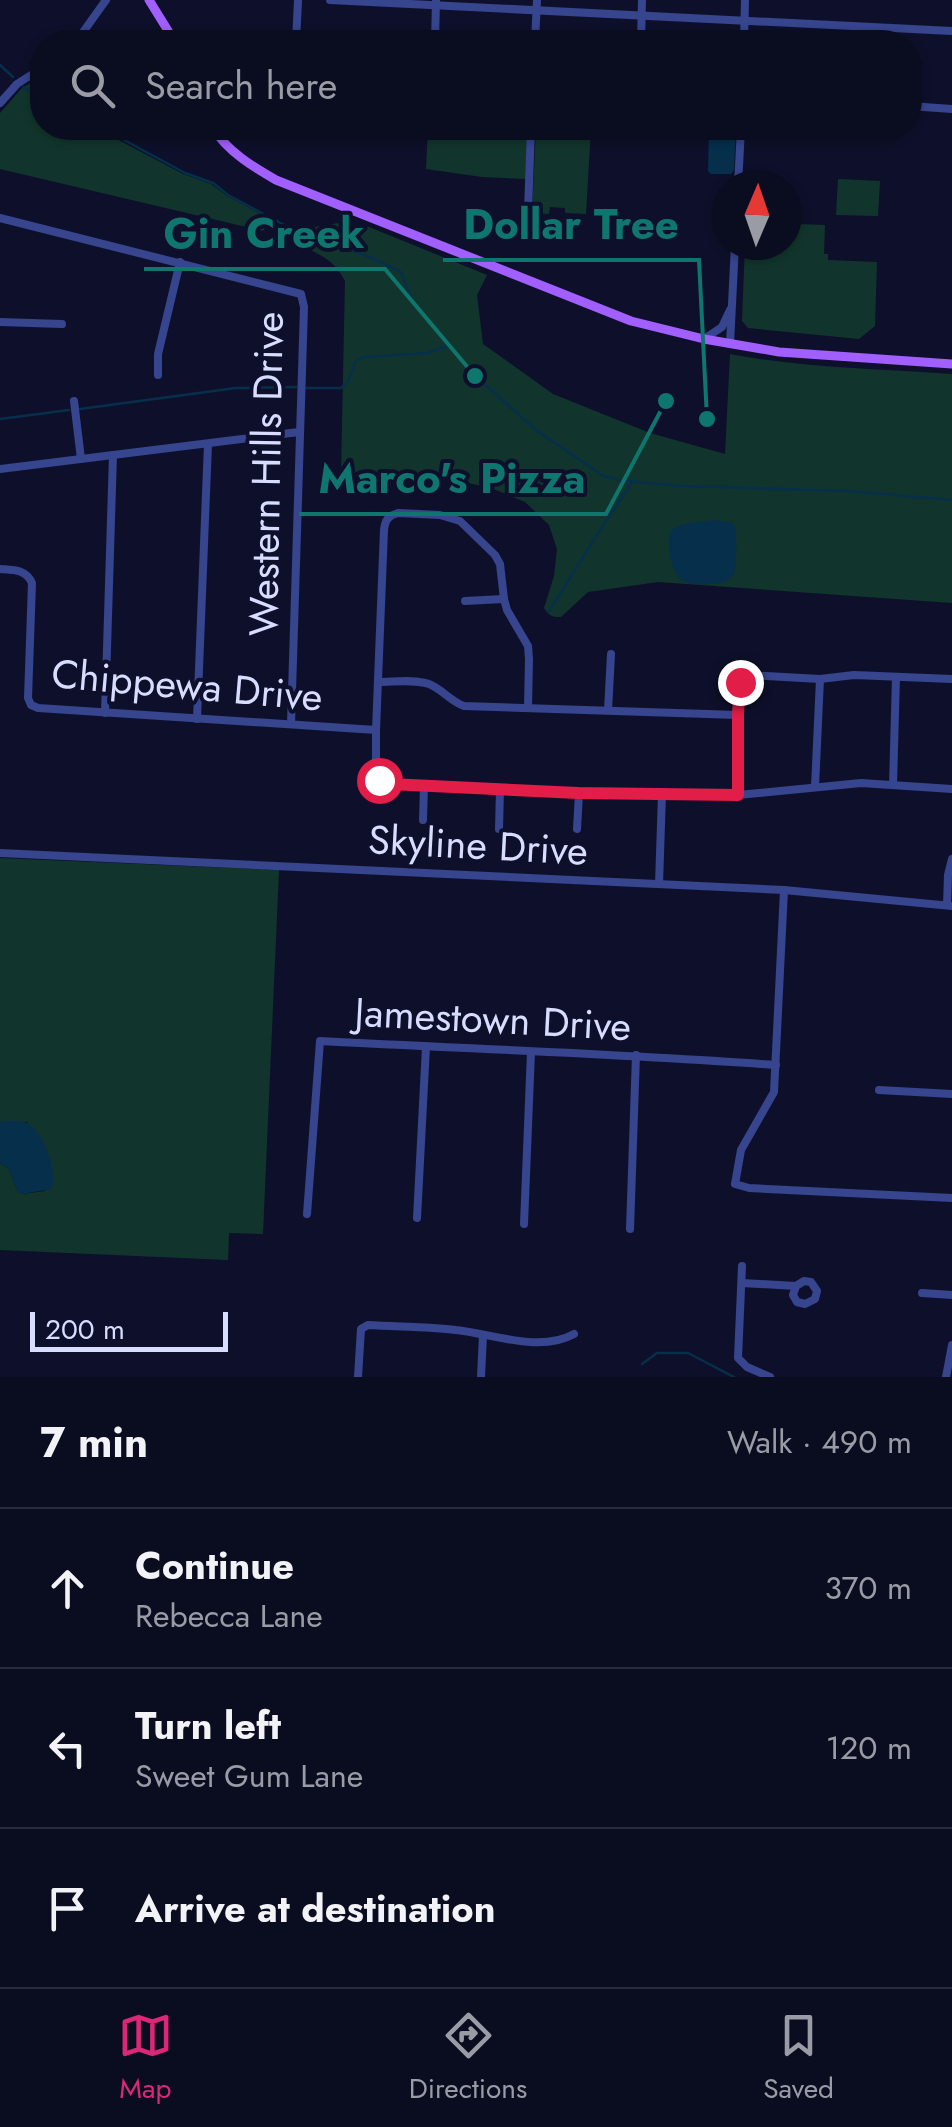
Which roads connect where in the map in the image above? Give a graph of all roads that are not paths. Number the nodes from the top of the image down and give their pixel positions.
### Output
1 (104, 0) edge
2 (114, 0) edge
3 (149, 0) edge
4 (298, 0) edge
5 (330, 0) edge
6 (642, 0) edge
7 (745, 0) edge
8 (341, 1) edge
9 (436, 3) edge
10 (536, 4) edge
11 (98, 11) junction
12 (642, 15) junction
13 (744, 20) junction
14 (85, 30) edge
15 (167, 30) edge
16 (297, 30) edge
17 (435, 30) edge
18 (535, 30) edge
19 (641, 30) edge
20 (744, 30) edge
21 (952, 31) edge
22 (30, 76) edge
23 (0, 103) edge
24 (922, 107) edge
25 (952, 109) edge
26 (222, 140) edge
27 (531, 140) edge
28 (740, 140) edge
29 (739, 170) edge
30 (528, 211) dead end
31 (0, 218) edge
32 (734, 260) edge
33 (180, 262) junction
34 (733, 301) junction
35 (0, 322) edge
36 (62, 324) dead end
37 (704, 339) junction
38 (730, 344) junction
39 (952, 364) edge
40 (158, 374) dead end
41 (74, 401) dead end
42 (299, 432) junction
43 (208, 444) junction
44 (113, 456) junction
45 (81, 459) junction
46 (0, 470) edge
47 (0, 570) edge
48 (504, 600) junction
49 (465, 601) dead end
50 (611, 654) dead end
51 (896, 677) junction
52 (820, 679) junction
53 (952, 679) edge
54 (379, 682) junction
55 (528, 707) junction
56 (608, 710) junction
57 (106, 712) junction
58 (738, 714) junction
59 (197, 718) junction
60 (290, 724) junction
61 (376, 730) junction
62 (894, 785) junction
63 (424, 786) junction
64 (815, 787) junction
65 (952, 788) edge
66 (500, 789) junction
67 (578, 793) junction
68 (662, 794) junction
69 (738, 795) junction
70 (423, 820) dead end
71 (500, 829) dead end
72 (578, 830) dead end
73 (0, 853) edge
74 (952, 859) edge
75 (658, 884) junction
76 (784, 890) junction
77 (950, 906) edge
78 (426, 1046) junction
79 (532, 1052) junction
80 (636, 1055) junction
81 (776, 1066) junction
82 (880, 1090) dead end
83 (952, 1094) edge
84 (952, 1198) edge
85 (306, 1214) dead end
86 (417, 1218) dead end
87 (524, 1224) dead end
88 (630, 1229) dead end
89 (742, 1266) dead end
90 (742, 1283) junction
91 (796, 1286) dead end
92 (922, 1293) dead end
93 (952, 1295) edge
94 (574, 1334) dead end
95 (484, 1335) junction
96 (952, 1345) edge
97 (358, 1377) edge
98 (481, 1377) edge
99 (770, 1377) edge
100 (946, 1377) edge

1 - 11 street
2 - 11 street
3 - 15 main road
4 - 16 street
5 - 8 street
6 - 12 street
7 - 13 street
8 - 9 street
9 - 10 street
9 - 17 street
10 - 12 street
10 - 18 street
11 - 14 street
12 - 13 street
12 - 19 street
13 - 20 street
13 - 21 street
22 - 23 street
24 - 25 street
26 - 37 main road
27 - 30 street
28 - 29 street
31 - 33 street, Western Hills Drive
32 - 34 street
33 - 40 street
33 - 42 street, Western Hills Drive
34 - 37 street
34 - 38 street
35 - 36 street
37 - 38 main road
38 - 39 main road
41 - 45 street
42 - 43 street
42 - 60 street, Western Hills Drive
43 - 44 street
43 - 59 street
44 - 45 street
44 - 57 street
45 - 46 street
47 - 57 street, Chippewa Drive
48 - 49 street
48 - 54 street
48 - 55 street
50 - 56 street
51 - 52 street
51 - 53 street
51 - 62 street
52 - 58 street
52 - 64 street
54 - 55 street
54 - 61 street
55 - 56 street
56 - 58 street
57 - 59 street, Chippewa Drive
58 - 69 street
59 - 60 street, Chippewa Drive
60 - 61 street, Chippewa Drive
61 - 63 street
62 - 64 street
62 - 65 street
63 - 66 street
63 - 70 street
64 - 69 street
66 - 67 street
66 - 71 street
67 - 68 street
67 - 72 street
68 - 69 street
68 - 75 street
73 - 75 street, Skyline Drive
74 - 77 street
75 - 76 street, Skyline Drive
76 - 77 street, Skyline Drive
76 - 81 street
78 - 79 street, Jamestown Drive
78 - 85 street, Jamestown Drive
78 - 86 street
79 - 80 street, Jamestown Drive
79 - 87 street
80 - 81 street, Jamestown Drive
80 - 88 street
81 - 84 street
82 - 83 street
89 - 90 street
90 - 91 street
90 - 99 street
92 - 93 street
94 - 95 street
95 - 97 street
95 - 98 street
96 - 100 street

